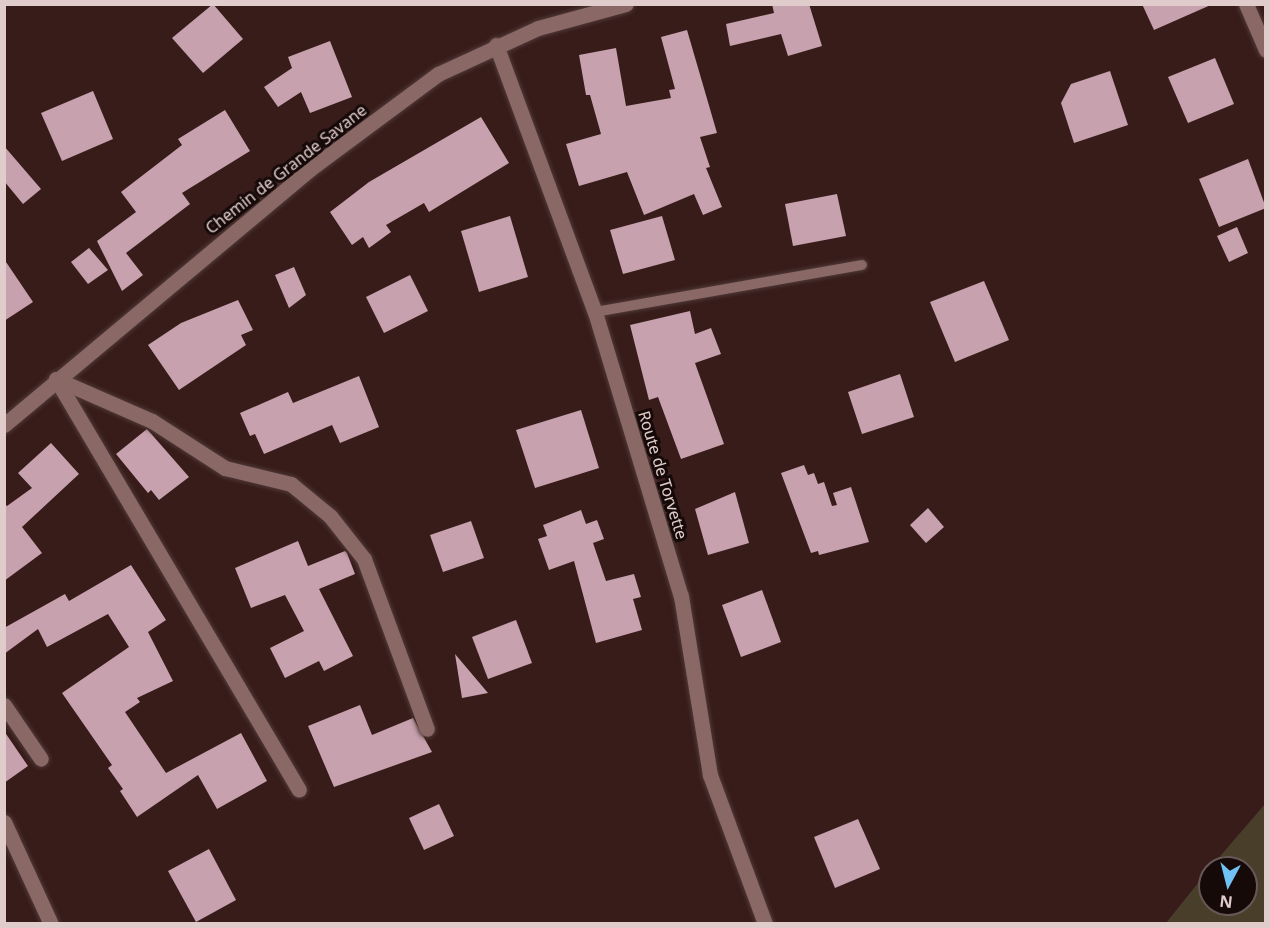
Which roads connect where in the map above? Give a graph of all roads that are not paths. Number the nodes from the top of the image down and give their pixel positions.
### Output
1 (626, 4) edge
2 (1246, 4) edge
3 (496, 45) junction
4 (1266, 50) edge
5 (862, 265) dead end
6 (595, 312) junction
7 (57, 379) junction
8 (4, 425) edge
9 (4, 705) edge
10 (427, 729) dead end
11 (41, 759) dead end
12 (299, 790) dead end
13 (4, 822) edge
14 (51, 924) edge
15 (765, 924) edge

1 - 3 street, Chemin de Grande Savane
2 - 4 street
3 - 6 street, Route de Torvette
3 - 7 street, Chemin de Grande Savane
5 - 6 lane
6 - 15 street, Route de Torvette
7 - 8 street, Chemin de Grande Savane
7 - 10 street
7 - 12 street
9 - 11 street
13 - 14 street

